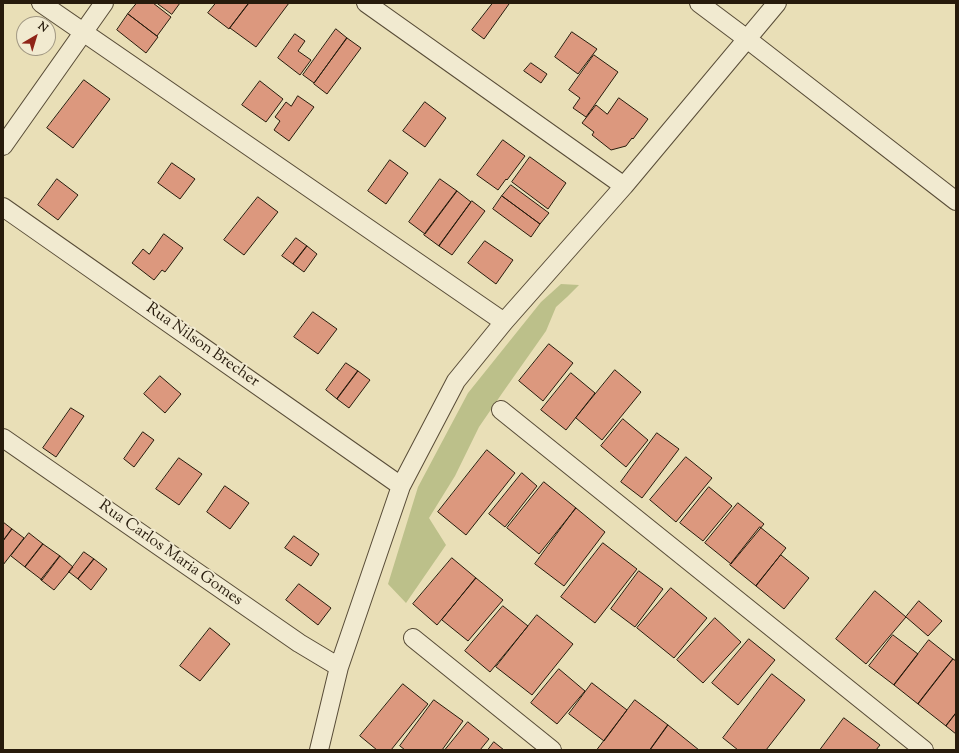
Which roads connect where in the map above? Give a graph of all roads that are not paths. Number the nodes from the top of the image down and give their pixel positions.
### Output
1 (41, 3) edge
2 (104, 3) edge
3 (366, 3) edge
4 (699, 3) edge
5 (777, 3) edge
6 (83, 32) junction
7 (747, 39) junction
8 (3, 146) edge
9 (624, 186) junction
10 (956, 201) edge
11 (3, 207) edge
12 (504, 322) junction
13 (501, 410) dead end
14 (3, 438) edge
15 (401, 486) junction
16 (413, 638) dead end
17 (339, 667) junction
18 (913, 747) edge
19 (318, 750) edge
20 (552, 750) edge

1 - 6 street
2 - 6 street
3 - 9 street
4 - 7 street
5 - 7 street
6 - 8 street
6 - 12 street
7 - 9 street
7 - 10 street
9 - 12 street
11 - 15 street, Rua Nilson Brecher
12 - 15 street
13 - 18 street
14 - 17 street, Rua Carlos Maria Gomes
15 - 17 street
16 - 20 street
17 - 19 street

